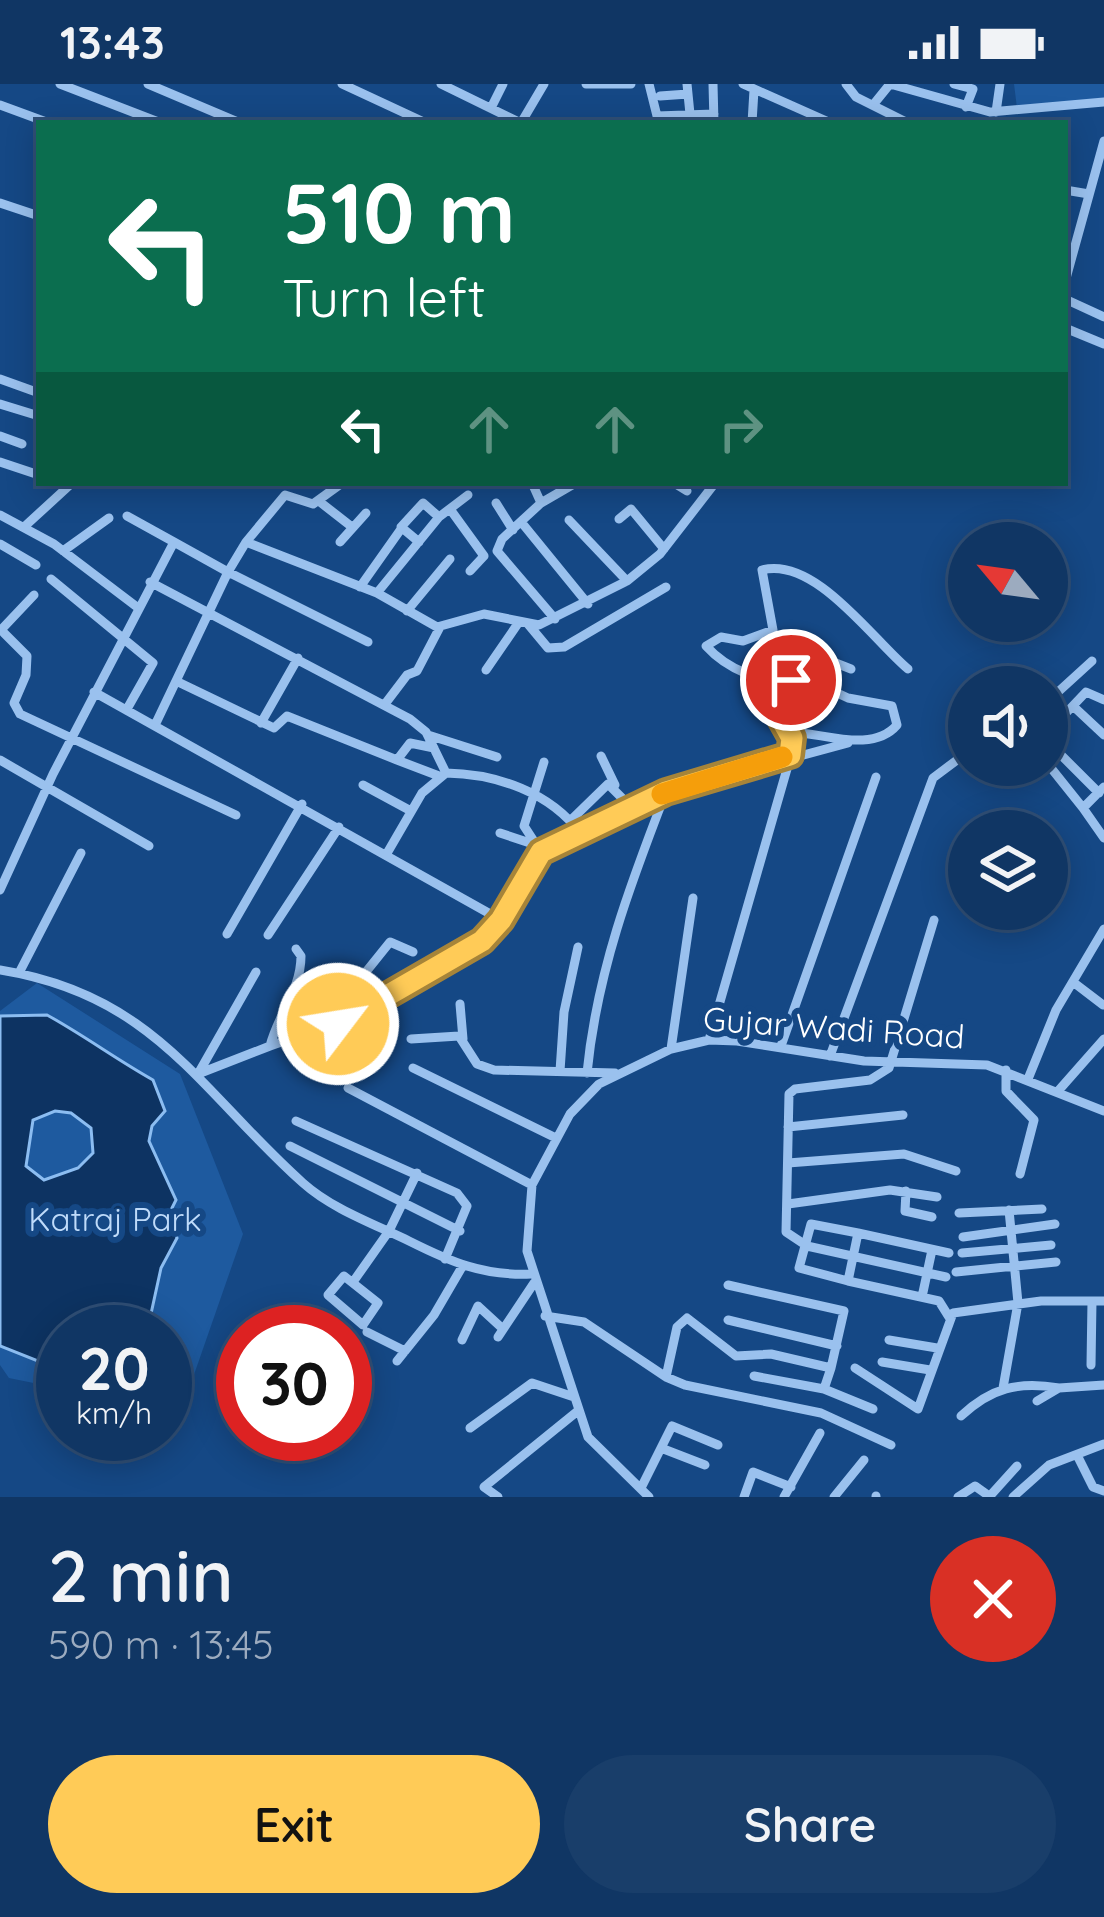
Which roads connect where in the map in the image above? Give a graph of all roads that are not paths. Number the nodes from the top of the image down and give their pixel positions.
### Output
1 (60, 84) edge
2 (148, 84) edge
3 (342, 84) edge
4 (441, 84) edge
5 (503, 84) edge
6 (544, 84) edge
7 (586, 84) edge
8 (631, 84) edge
9 (649, 84) edge
10 (713, 84) edge
11 (846, 84) edge
12 (954, 84) edge
13 (1000, 84) edge
14 (457, 87) edge
15 (748, 87) edge
16 (688, 89) edge
17 (660, 96) dead end
18 (1104, 102) edge
19 (0, 105) edge
20 (873, 105) junction
21 (490, 108) junction
22 (970, 108) junction
23 (996, 112) junction
24 (1020, 113) junction
25 (690, 114) junction
26 (714, 118) edge
27 (41, 120) edge
28 (153, 120) edge
29 (234, 120) edge
30 (420, 120) edge
31 (519, 120) edge
32 (525, 120) edge
33 (752, 120) edge
34 (824, 120) edge
35 (902, 120) edge
36 (969, 120) edge
37 (1014, 120) edge
38 (1104, 142) edge
39 (1068, 190) edge
40 (1089, 194) junction
41 (0, 203) edge
42 (36, 215) edge
43 (1070, 246) edge
44 (1068, 300) edge
45 (1104, 317) edge
46 (1068, 329) edge
47 (1104, 344) edge
48 (0, 380) edge
49 (36, 392) edge
50 (0, 404) edge
51 (36, 415) edge
52 (0, 436) edge
53 (22, 444) dead end
54 (0, 462) edge
55 (36, 475) edge
56 (51, 486) edge
57 (69, 486) edge
58 (338, 486) edge
59 (533, 486) edge
60 (570, 486) edge
61 (679, 486) edge
62 (713, 486) edge
63 (687, 491) dead end
64 (60, 494) junction
65 (468, 495) dead end
66 (320, 502) junction
67 (496, 503) dead end
68 (541, 503) junction
69 (449, 509) junction
70 (366, 513) dead end
71 (0, 515) edge
72 (127, 516) dead end
73 (440, 517) junction
74 (110, 518) dead end
75 (619, 519) dead end
76 (569, 520) dead end
77 (518, 526) junction
78 (24, 527) junction
79 (352, 527) junction
80 (401, 530) junction
81 (174, 542) junction
82 (246, 542) junction
83 (340, 542) dead end
84 (419, 542) junction
85 (0, 544) edge
86 (498, 545) junction
87 (664, 549) junction
88 (63, 551) junction
89 (484, 556) junction
90 (450, 559) dead end
91 (36, 565) dead end
92 (229, 572) junction
93 (470, 572) dead end
94 (51, 579) dead end
95 (627, 581) junction
96 (149, 582) junction
97 (360, 587) junction
98 (666, 587) dead end
99 (376, 593) junction
100 (34, 595) dead end
101 (588, 604) junction
102 (136, 607) junction
103 (407, 611) junction
104 (208, 612) junction
105 (555, 619) junction
106 (524, 623) junction
107 (440, 628) junction
108 (2, 632) edge
109 (122, 636) junction
110 (368, 642) dead end
111 (298, 658) junction
112 (1092, 661) dead end
113 (851, 669) dead end
114 (908, 669) dead end
115 (486, 670) dead end
116 (176, 681) junction
117 (1068, 683) edge
118 (820, 685) junction
119 (798, 688) junction
120 (94, 692) junction
121 (1104, 700) edge
122 (385, 704) junction
123 (1073, 706) junction
124 (127, 709) junction
125 (1068, 712) edge
126 (156, 723) junction
127 (261, 723) junction
128 (786, 732) junction
129 (428, 735) junction
130 (1104, 735) edge
131 (70, 738) junction
132 (848, 743) dead end
133 (434, 748) junction
134 (790, 755) junction
135 (602, 756) dead end
136 (497, 757) dead end
137 (1068, 758) edge
138 (0, 760) edge
139 (398, 760) junction
140 (544, 762) dead end
141 (948, 767) edge
142 (443, 775) junction
143 (876, 777) dead end
144 (48, 784) junction
145 (615, 784) junction
146 (364, 785) dead end
147 (1065, 786) edge
148 (1101, 790) edge
149 (534, 792) junction
150 (666, 792) junction
151 (302, 805) junction
152 (1083, 808) junction
153 (633, 809) junction
154 (411, 811) junction
155 (236, 815) dead end
156 (571, 820) junction
157 (338, 827) junction
158 (500, 832) dead end
159 (581, 834) junction
160 (1104, 838) edge
161 (148, 846) dead end
162 (537, 848) junction
163 (81, 853) dead end
164 (386, 855) junction
165 (0, 890) edge
166 (693, 898) dead end
167 (501, 920) junction
168 (934, 920) dead end
169 (1104, 930) edge
170 (227, 934) dead end
171 (268, 935) dead end
172 (578, 947) dead end
173 (296, 949) dead end
174 (412, 952) dead end
175 (0, 970) edge
176 (256, 972) dead end
177 (19, 973) junction
178 (1073, 982) junction
179 (460, 1004) dead end
180 (1103, 1005) edge
181 (320, 1030) junction
182 (411, 1039) dead end
183 (463, 1039) junction
184 (1104, 1039) edge
185 (709, 1040) junction
186 (270, 1046) junction
187 (781, 1046) junction
188 (671, 1049) junction
189 (830, 1056) junction
190 (892, 1062) junction
191 (413, 1068) dead end
192 (1006, 1070) junction
193 (560, 1071) junction
194 (587, 1072) junction
195 (615, 1073) junction
196 (198, 1074) junction
197 (1028, 1079) junction
198 (348, 1088) dead end
199 (1058, 1090) junction
200 (1104, 1112) edge
201 (903, 1115) dead end
202 (296, 1121) dead end
203 (788, 1127) junction
204 (556, 1138) junction
205 (290, 1146) dead end
206 (788, 1163) junction
207 (956, 1171) dead end
208 (417, 1173) junction
209 (1020, 1174) dead end
210 (532, 1185) junction
211 (906, 1191) junction
212 (937, 1197) dead end
213 (403, 1202) junction
214 (788, 1204) junction
215 (1042, 1209) dead end
216 (1009, 1210) junction
217 (959, 1213) dead end
218 (932, 1217) dead end
219 (1054, 1225) dead end
220 (1011, 1230) junction
221 (389, 1231) junction
222 (460, 1231) junction
223 (858, 1233) junction
224 (962, 1237) dead end
225 (804, 1244) junction
226 (1051, 1245) dead end
227 (1013, 1249) junction
228 (932, 1250) junction
229 (949, 1253) dead end
230 (962, 1253) dead end
231 (853, 1257) junction
232 (445, 1259) junction
233 (1056, 1262) dead end
234 (1015, 1265) junction
235 (462, 1267) junction
236 (927, 1273) junction
237 (533, 1278) junction
238 (848, 1281) junction
239 (353, 1282) junction
240 (728, 1285) dead end
241 (922, 1298) junction
242 (1098, 1301) edge
243 (1018, 1303) junction
244 (545, 1316) junction
245 (949, 1317) junction
246 (728, 1320) dead end
247 (372, 1334) edge
248 (462, 1340) dead end
249 (889, 1340) dead end
250 (837, 1346) junction
251 (937, 1348) junction
252 (405, 1351) junction
253 (397, 1361) dead end
254 (882, 1362) dead end
255 (1090, 1365) dead end
256 (831, 1368) junction
257 (855, 1368) dead end
258 (930, 1370) junction
259 (666, 1376) junction
260 (754, 1376) dead end
261 (1104, 1385) edge
262 (1003, 1388) junction
263 (1059, 1388) junction
264 (824, 1389) junction
265 (574, 1397) junction
266 (1037, 1401) dead end
267 (873, 1409) dead end
268 (579, 1410) junction
269 (961, 1416) dead end
270 (470, 1429) dead end
271 (820, 1433) dead end
272 (718, 1444) dead end
273 (891, 1444) dead end
274 (1104, 1444) edge
275 (661, 1448) junction
276 (1077, 1455) junction
277 (864, 1460) dead end
278 (705, 1465) dead end
279 (1017, 1466) dead end
280 (1104, 1491) edge
281 (787, 1492) edge
282 (645, 1493) edge
283 (498, 1497) edge
284 (744, 1497) edge
285 (834, 1497) edge
286 (958, 1497) edge
287 (989, 1497) edge
288 (1013, 1497) edge

1 - 28 street
2 - 29 street
3 - 30 street
4 - 14 street
5 - 21 street
6 - 32 street
7 - 8 street
9 - 25 street
10 - 26 street
11 - 20 street
12 - 22 street
13 - 23 street
14 - 21 street
15 - 33 street
15 - 34 street
16 - 17 street
16 - 25 street
18 - 24 street
19 - 27 street
20 - 22 street
20 - 35 street
21 - 31 street
22 - 23 street
22 - 36 street
23 - 24 street
24 - 37 street
25 - 26 street
38 - 40 street
39 - 40 street
40 - 43 street
41 - 42 street
44 - 45 street
46 - 47 street
48 - 49 street
50 - 51 street
52 - 53 street
54 - 55 street
56 - 64 street
57 - 64 street
58 - 66 street
59 - 68 street
60 - 68 street
61 - 63 street
62 - 87 street
64 - 78 street
65 - 69 street
66 - 79 street
66 - 82 street
67 - 77 street
68 - 77 street
69 - 73 street
69 - 89 street
70 - 79 street
71 - 78 street
72 - 81 street
73 - 80 street
73 - 84 street
74 - 88 street
75 - 87 street
76 - 95 street
77 - 86 street
77 - 101 street
78 - 88 street
79 - 83 street
80 - 84 street
80 - 97 street
81 - 92 street
81 - 96 street
82 - 92 street
82 - 97 street
84 - 99 street
85 - 91 street
86 - 89 street
86 - 105 street
87 - 95 street
88 - 102 street
89 - 93 street
90 - 103 street
92 - 104 street
92 - 110 street
94 - 109 street
95 - 101 street
96 - 102 street
96 - 104 street
97 - 99 street
98 - 106 street
99 - 103 street
100 - 108 street
101 - 105 street
102 - 109 street
103 - 107 street
104 - 111 street
104 - 116 street
105 - 106 street
106 - 107 street
106 - 115 street
107 - 122 street
108 - 131 street
109 - 120 street
109 - 124 street
111 - 122 street
111 - 127 street
112 - 117 street
113 - 118 street
114 - 119 street
116 - 126 street
116 - 127 street
118 - 119 street
118 - 128 street
119 - 128 street
120 - 124 street
120 - 131 street
121 - 123 street
122 - 129 street
123 - 125 street
123 - 130 street
124 - 126 street
126 - 151 street
127 - 139 street
128 - 134 street
129 - 133 street
129 - 136 street
131 - 144 street
131 - 155 street
132 - 134 street
133 - 139 street
133 - 142 street
134 - 150 street
134 - 185 street
135 - 145 street
137 - 148 street
138 - 144 street
139 - 142 street
140 - 149 street
141 - 189 street
142 - 149 street
142 - 154 street
143 - 187 street
144 - 161 street
144 - 165 street
145 - 153 street
145 - 156 street
146 - 154 street
147 - 152 street
148 - 152 street
149 - 156 street
149 - 162 street
150 - 153 street
150 - 194 street
151 - 157 street
151 - 170 street
152 - 160 street
153 - 159 street
154 - 164 street
156 - 159 street
157 - 164 street
157 - 171 street
158 - 162 street
159 - 162 street
162 - 167 street
163 - 177 street
164 - 167 street
166 - 188 street
167 - 181 street
168 - 190 street
169 - 178 street
172 - 193 street
173 - 186 street
174 - 181 street
175 - 177 street
176 - 196 street
177 - 196 street
178 - 180 street
178 - 197 street
179 - 183 street
181 - 186 street
182 - 183 street
183 - 193 street
184 - 199 street
185 - 187 street, Gujar Wadi Road
185 - 188 street, Gujar Wadi Road
186 - 196 street
187 - 189 street, Gujar Wadi Road
188 - 195 street, Gujar Wadi Road
189 - 190 street, Gujar Wadi Road
190 - 192 street, Gujar Wadi Road
190 - 203 street
191 - 204 street
192 - 197 street, Gujar Wadi Road
192 - 209 street
193 - 194 street
194 - 195 street
195 - 204 street, Gujar Wadi Road
196 - 221 street
197 - 199 street, Gujar Wadi Road
198 - 210 street
199 - 200 street, Gujar Wadi Road
201 - 203 street
202 - 208 street
203 - 206 street
204 - 210 street, Gujar Wadi Road
205 - 213 street
206 - 207 street
206 - 214 street
208 - 213 street
208 - 222 street
210 - 237 street, Gujar Wadi Road
211 - 212 street
211 - 214 street
211 - 218 street
213 - 221 street
213 - 222 street
214 - 225 street
215 - 216 street
216 - 217 street
216 - 220 street
219 - 220 street
220 - 224 street
220 - 227 street
221 - 232 street
221 - 239 street
222 - 232 street
223 - 225 street
223 - 228 street
223 - 231 street
225 - 231 street
225 - 238 street
226 - 227 street
227 - 230 street
227 - 234 street
228 - 229 street
228 - 236 street
231 - 236 street
231 - 238 street
232 - 235 street
233 - 234 street
234 - 236 street
234 - 243 street
235 - 237 street
235 - 252 street
236 - 241 street
237 - 244 street, Gujar Wadi Road
237 - 248 street
238 - 241 street
239 - 239 street
240 - 250 street
241 - 245 street
242 - 243 street
242 - 255 street
243 - 245 street
243 - 262 street
244 - 259 street
244 - 265 street, Gujar Wadi Road
245 - 251 street
246 - 250 street
247 - 252 street
249 - 251 street
250 - 256 street
251 - 258 street
252 - 253 street
254 - 258 street
256 - 259 street
256 - 264 street
257 - 258 street
259 - 273 street
260 - 264 street
261 - 263 street
262 - 263 street
262 - 269 street
263 - 266 street
264 - 267 street
265 - 268 street, Gujar Wadi Road
265 - 270 street
268 - 282 street, Gujar Wadi Road
268 - 283 street
271 - 281 street
272 - 275 street
274 - 276 street
275 - 278 street
275 - 282 street
276 - 280 street
276 - 288 street
277 - 285 street
279 - 287 street
281 - 284 street
286 - 287 street

